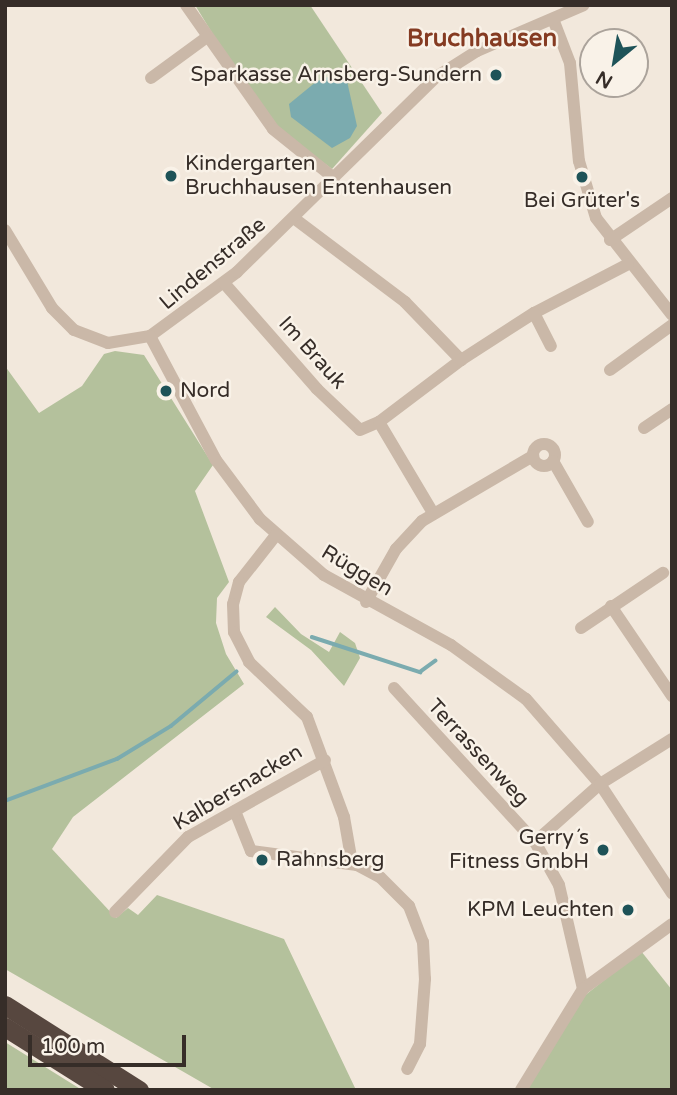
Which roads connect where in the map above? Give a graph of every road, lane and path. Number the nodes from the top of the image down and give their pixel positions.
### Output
1 (186, 5) edge
2 (584, 5) edge
3 (553, 19) junction
4 (207, 37) junction
5 (151, 78) dead end
6 (334, 178) junction
7 (672, 198) edge
8 (295, 219) junction
9 (5, 230) edge
10 (610, 240) junction
11 (628, 264) junction
12 (224, 283) junction
13 (534, 313) junction
14 (672, 314) edge
15 (672, 325) edge
16 (150, 336) junction
17 (551, 346) dead end
18 (461, 360) junction
19 (610, 370) dead end
20 (672, 409) edge
21 (379, 422) junction
22 (644, 428) dead end
23 (433, 513) junction
24 (588, 522) dead end
25 (276, 536) junction
26 (663, 573) dead end
27 (366, 602) junction
28 (611, 606) junction
29 (581, 628) dead end
30 (394, 688) dead end
31 (672, 696) edge
32 (672, 739) edge
33 (324, 760) junction
34 (600, 784) junction
35 (235, 811) junction
36 (535, 842) junction
37 (352, 863) junction
38 (672, 893) edge
39 (116, 912) dead end
40 (672, 924) edge
41 (583, 989) junction
42 (5, 1005) edge
43 (5, 1027) edge
44 (407, 1069) dead end
45 (105, 1090) edge
46 (139, 1090) edge
47 (521, 1090) edge

1 - 4 street
2 - 3 street, Lindenstraße
3 - 6 street, Lindenstraße
3 - 10 street
4 - 5 street
4 - 6 street
6 - 8 street, Lindenstraße
7 - 10 street
8 - 12 street, Lindenstraße
8 - 18 street
9 - 16 street, Lindenstraße
10 - 11 street
11 - 13 street
11 - 14 street
12 - 16 street, Lindenstraße
12 - 21 street, Im Brauk
13 - 17 street
13 - 18 street
15 - 19 street
16 - 25 street, Rüggen
18 - 21 street
20 - 22 street
21 - 23 street
23 - 24 street
23 - 27 street
25 - 27 street, Rüggen
25 - 33 street, Kalbersnacken
26 - 28 street
27 - 34 street, Rüggen
28 - 29 street
28 - 31 street
30 - 36 street, Terrassenweg
32 - 34 street
33 - 35 street, Kalbersnacken
33 - 37 street, Kalbersnacken
34 - 36 street
34 - 38 street, Rüggen
35 - 37 street
35 - 39 street, Kalbersnacken
36 - 41 street, Terrassenweg
37 - 44 street
40 - 41 street
41 - 47 street
42 - 46 highway
43 - 45 highway

